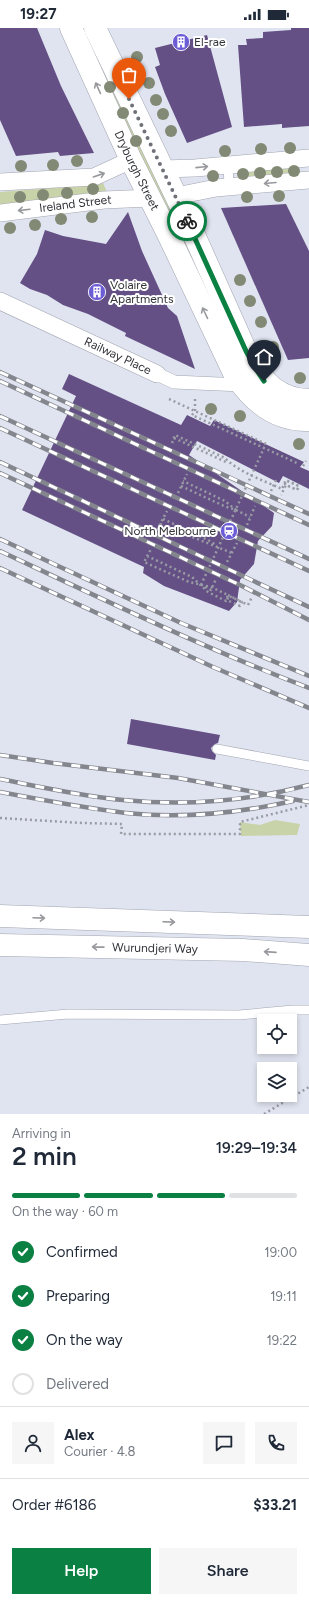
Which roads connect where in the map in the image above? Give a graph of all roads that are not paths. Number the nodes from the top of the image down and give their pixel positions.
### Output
1 (100, 30) edge
2 (74, 35) edge
3 (309, 158) edge
4 (131, 160) junction
5 (228, 164) junction
6 (163, 169) junction
7 (309, 180) edge
8 (0, 182) edge
9 (229, 186) junction
10 (176, 196) junction
11 (150, 198) junction
12 (0, 213) edge
13 (211, 273) junction
14 (191, 282) junction
15 (0, 301) edge
16 (157, 374) joint
17 (242, 385) junction
18 (309, 400) edge
19 (281, 405) junction
20 (309, 420) edge
21 (217, 748) dead end
22 (309, 766) edge
23 (0, 916) edge
24 (309, 927) edge
25 (0, 945) edge
26 (309, 954) edge
27 (309, 1010) edge
28 (0, 1020) edge

1 - 2 main road, Dryburgh Street
1 - 6 main road, Dryburgh Street
4 -> 2 main road, Dryburgh Street
3 - 5 street
8 -> 4 street, Ireland Street
4 - 11 main road, Dryburgh Street
6 -> 5 street
5 - 9 lane
6 - 10 main road, Dryburgh Street
7 -> 9 street
9 - 10 street
10 - 13 main road, Dryburgh Street
11 -> 12 street, Ireland Street
11 - 14 main road, Dryburgh Street
13 - 14 main road
13 - 19 main road, Dryburgh Street
17 -> 14 main road, Dryburgh Street
15 - 16 street, Railway Place
16 - 17 street, Railway Place
17 - 19 main road, Dryburgh Street
18 - 19 main road
19 - 20 main road
21 - 22 lane
23 -> 24 main road
26 -> 25 main road, Wurundjeri Way
27 - 28 lane

